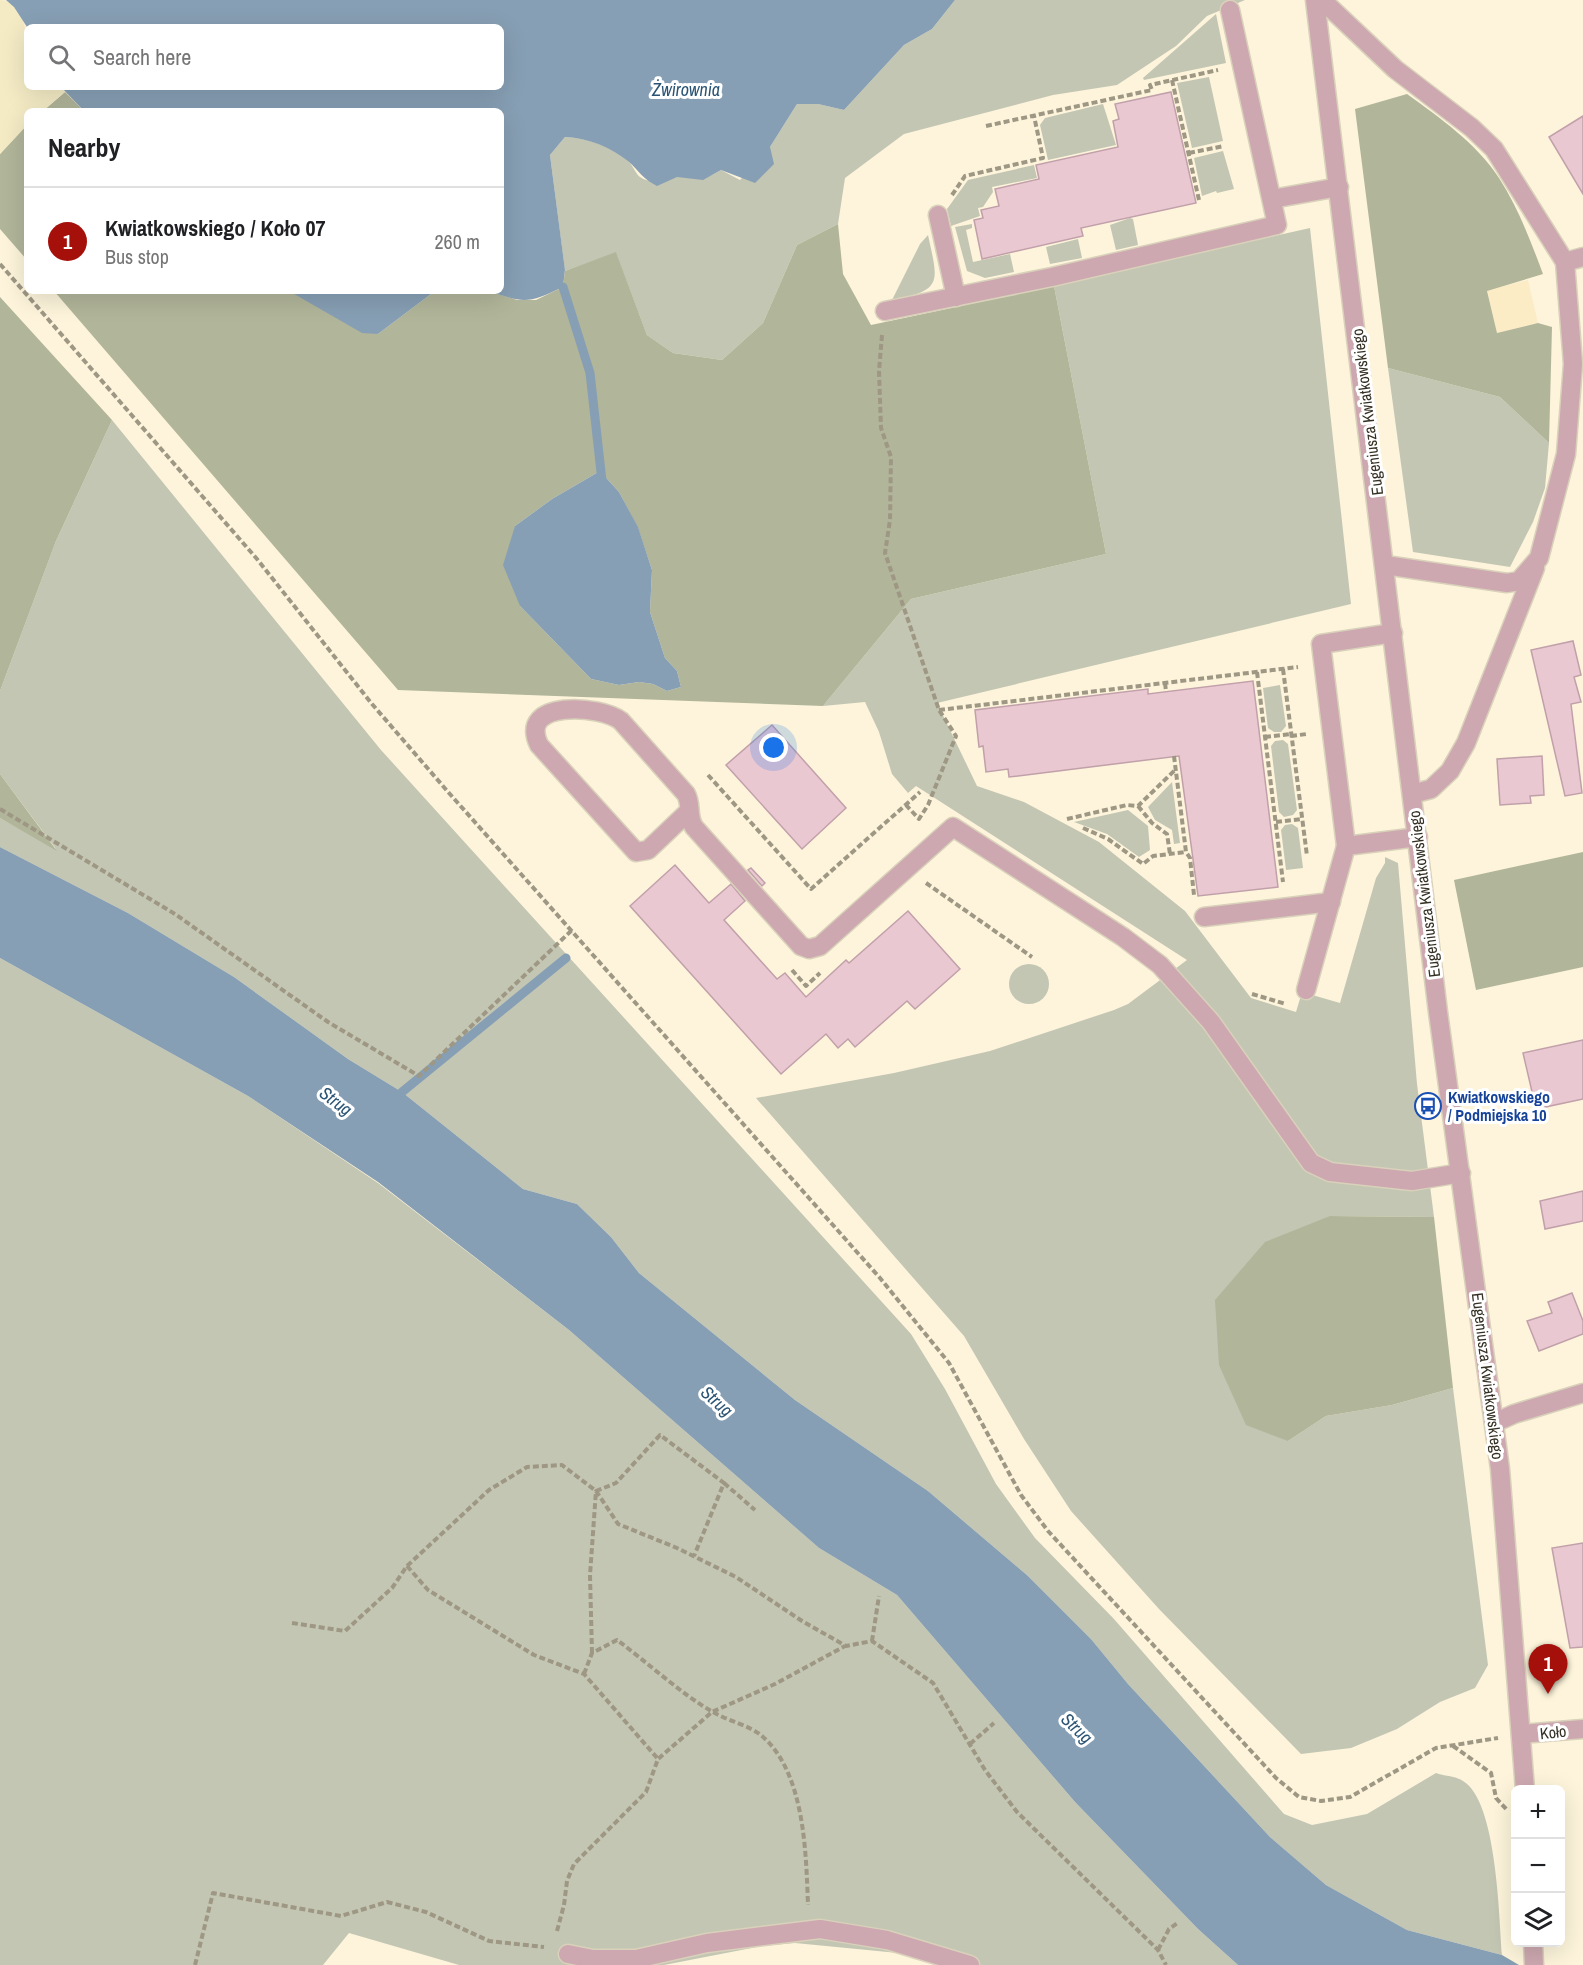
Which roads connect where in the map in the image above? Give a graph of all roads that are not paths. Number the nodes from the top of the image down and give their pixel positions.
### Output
1 (1315, 0) edge
2 (1322, 0) edge
3 (1230, 10) dead end
4 (1339, 187) junction
5 (1272, 199) junction
6 (938, 215) road end
7 (1583, 257) edge
8 (1565, 262) junction
9 (956, 297) junction
10 (885, 311) road end
11 (1539, 558) junction
12 (1385, 565) junction
13 (1393, 633) junction
14 (1412, 794) junction
15 (689, 812) junction
16 (1418, 837) junction
17 (1346, 846) junction
18 (1331, 902) junction
19 (1204, 917) road end
20 (1306, 990) dead end
21 (1461, 1173) junction
22 (1583, 1393) edge
23 (1494, 1423) junction
24 (1583, 1729) edge
25 (1522, 1734) junction
26 (1525, 1785) edge
27 (560, 1951) road end
28 (970, 1965) edge

1 - 4 street, Eugeniusza Kwiatkowskiego
2 - 8 street
3 - 5 street
4 - 5 street
4 - 12 street, Eugeniusza Kwiatkowskiego
5 - 9 street
6 - 9 street
7 - 8 street
8 - 11 street
9 - 10 street
11 - 12 street
11 - 14 street
12 - 13 street, Eugeniusza Kwiatkowskiego
13 - 14 street, Eugeniusza Kwiatkowskiego
13 - 17 street
14 - 16 street, Eugeniusza Kwiatkowskiego
15 - 15 street
15 - 21 street
16 - 17 street
16 - 21 street, Eugeniusza Kwiatkowskiego
17 - 18 street
18 - 19 street
18 - 20 street
21 - 23 street, Eugeniusza Kwiatkowskiego
22 - 23 street
23 - 25 street, Eugeniusza Kwiatkowskiego
24 - 25 street, Koło
25 - 26 street, Eugeniusza Kwiatkowskiego
27 - 28 street

